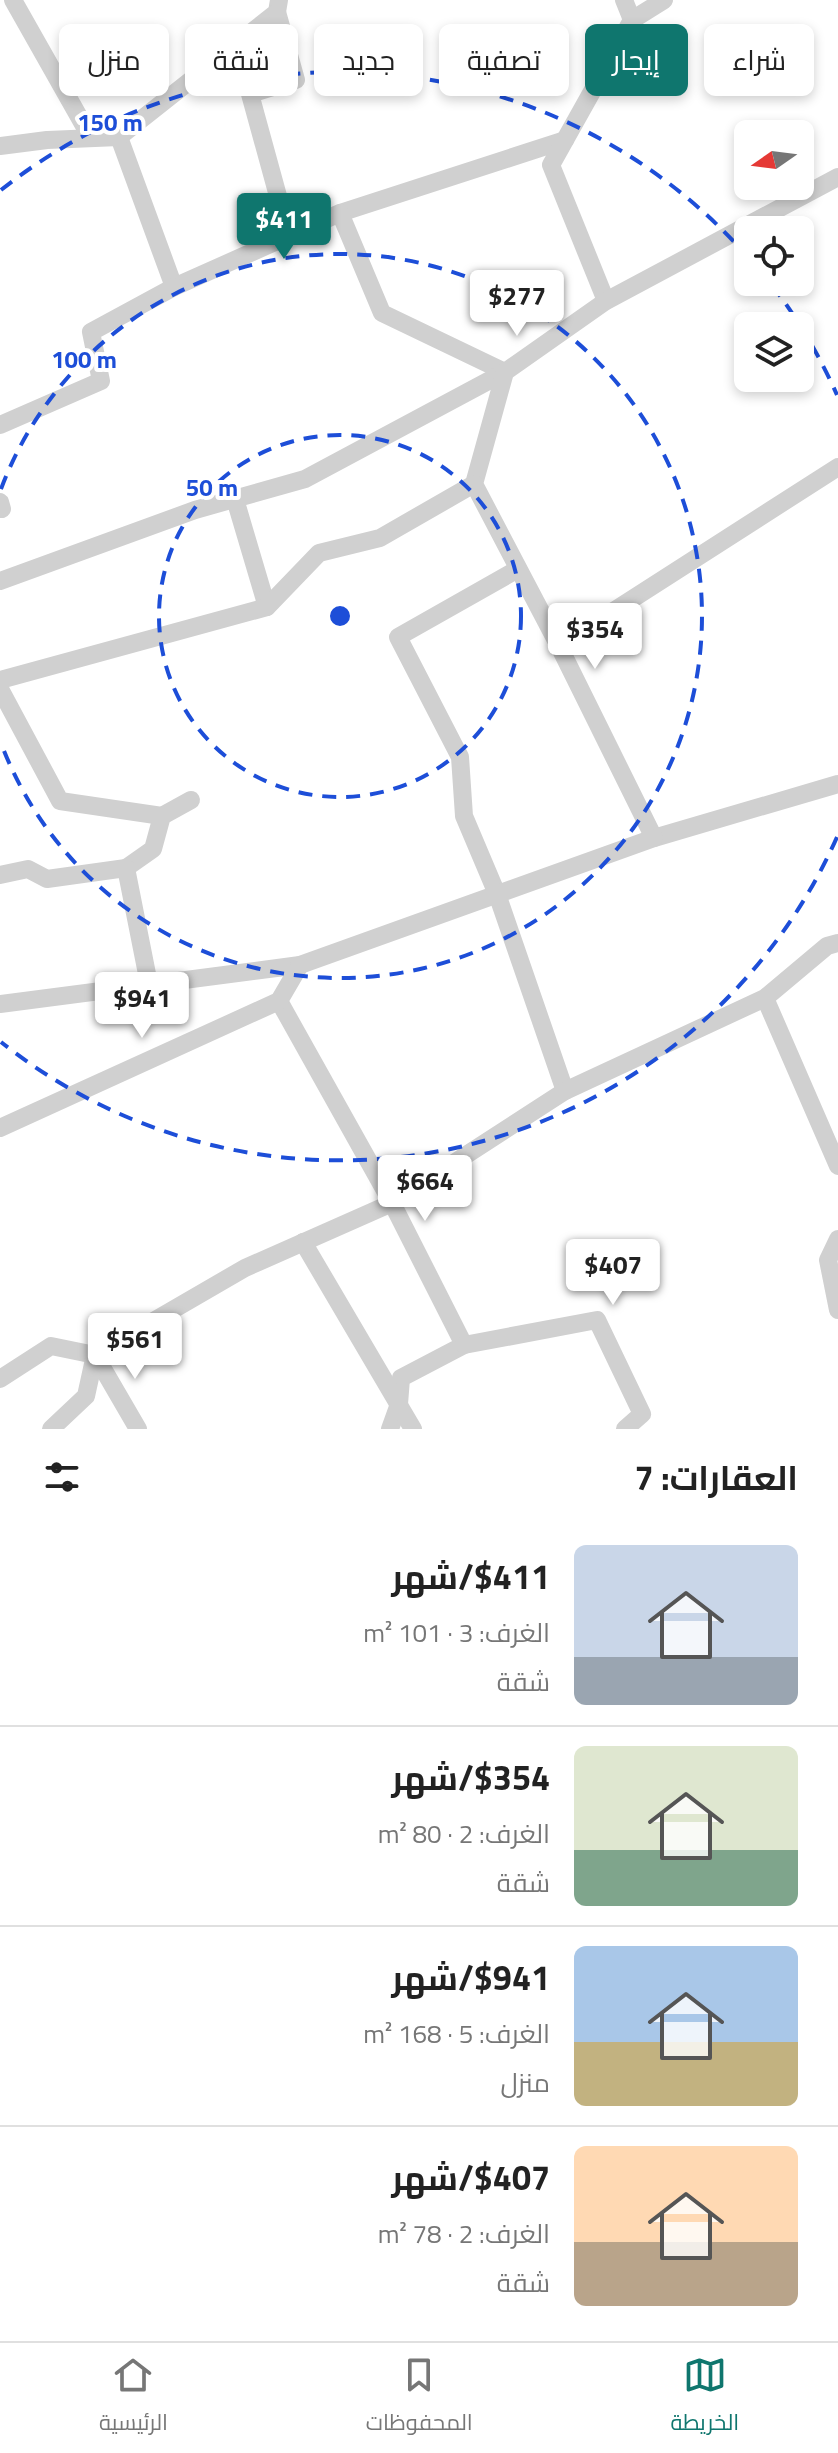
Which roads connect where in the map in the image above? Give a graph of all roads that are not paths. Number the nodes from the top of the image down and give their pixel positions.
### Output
1 (13, 0) edge
2 (624, 0) edge
3 (664, 0) edge
4 (278, 6) edge
5 (632, 20) junction
6 (119, 137) junction
7 (91, 138) junction
8 (565, 140) junction
9 (0, 146) edge
10 (838, 177) edge
11 (340, 213) junction
12 (275, 242) junction
13 (174, 287) junction
14 (606, 301) junction
15 (505, 372) junction
16 (0, 425) edge
17 (838, 467) edge
18 (474, 484) junction
19 (235, 499) junction
20 (0, 502) edge
21 (0, 509) edge
22 (518, 569) junction
23 (0, 581) edge
24 (267, 607) junction
25 (559, 646) junction
26 (0, 680) edge
27 (0, 689) edge
28 (838, 784) edge
29 (191, 800) dead end
30 (162, 816) junction
31 (654, 838) junction
32 (126, 868) junction
33 (0, 875) edge
34 (497, 894) junction
35 (838, 943) edge
36 (300, 965) junction
37 (149, 984) junction
38 (765, 998) junction
39 (279, 1001) junction
40 (0, 1004) edge
41 (565, 1091) junction
42 (0, 1128) edge
43 (838, 1166) edge
44 (392, 1203) junction
45 (838, 1239) edge
46 (303, 1242) junction
47 (838, 1310) edge
48 (464, 1345) junction
49 (95, 1355) junction
50 (0, 1378) edge
51 (399, 1404) junction
52 (51, 1429) edge
53 (138, 1429) edge
54 (390, 1429) edge
55 (413, 1429) edge
56 (625, 1429) edge

1 - 7 street
2 - 5 street
3 - 5 street
4 - 6 street
4 - 12 street
5 - 8 street
6 - 7 street
6 - 13 street
7 - 9 street
8 - 11 street
8 - 14 street
10 - 14 street
11 - 12 street
11 - 15 street
12 - 13 street
13 - 16 street
14 - 15 street
15 - 18 street
15 - 19 street
17 - 25 street
18 - 22 street
18 - 24 street
19 - 23 street
19 - 24 street
20 - 21 street
22 - 25 street
22 - 34 street
24 - 26 street
25 - 31 street
27 - 30 street
28 - 31 street
29 - 30 street
30 - 32 street
31 - 34 street
32 - 33 street
32 - 37 street
34 - 36 street
34 - 41 street
35 - 38 street
36 - 37 street
36 - 39 street
37 - 40 street
38 - 41 street
38 - 43 street
39 - 42 street
39 - 44 street
41 - 44 street
44 - 46 street
44 - 48 street
45 - 47 street
46 - 49 street
46 - 51 street
48 - 51 street
48 - 56 street
49 - 50 street
49 - 52 street
49 - 53 street
51 - 54 street
51 - 55 street

